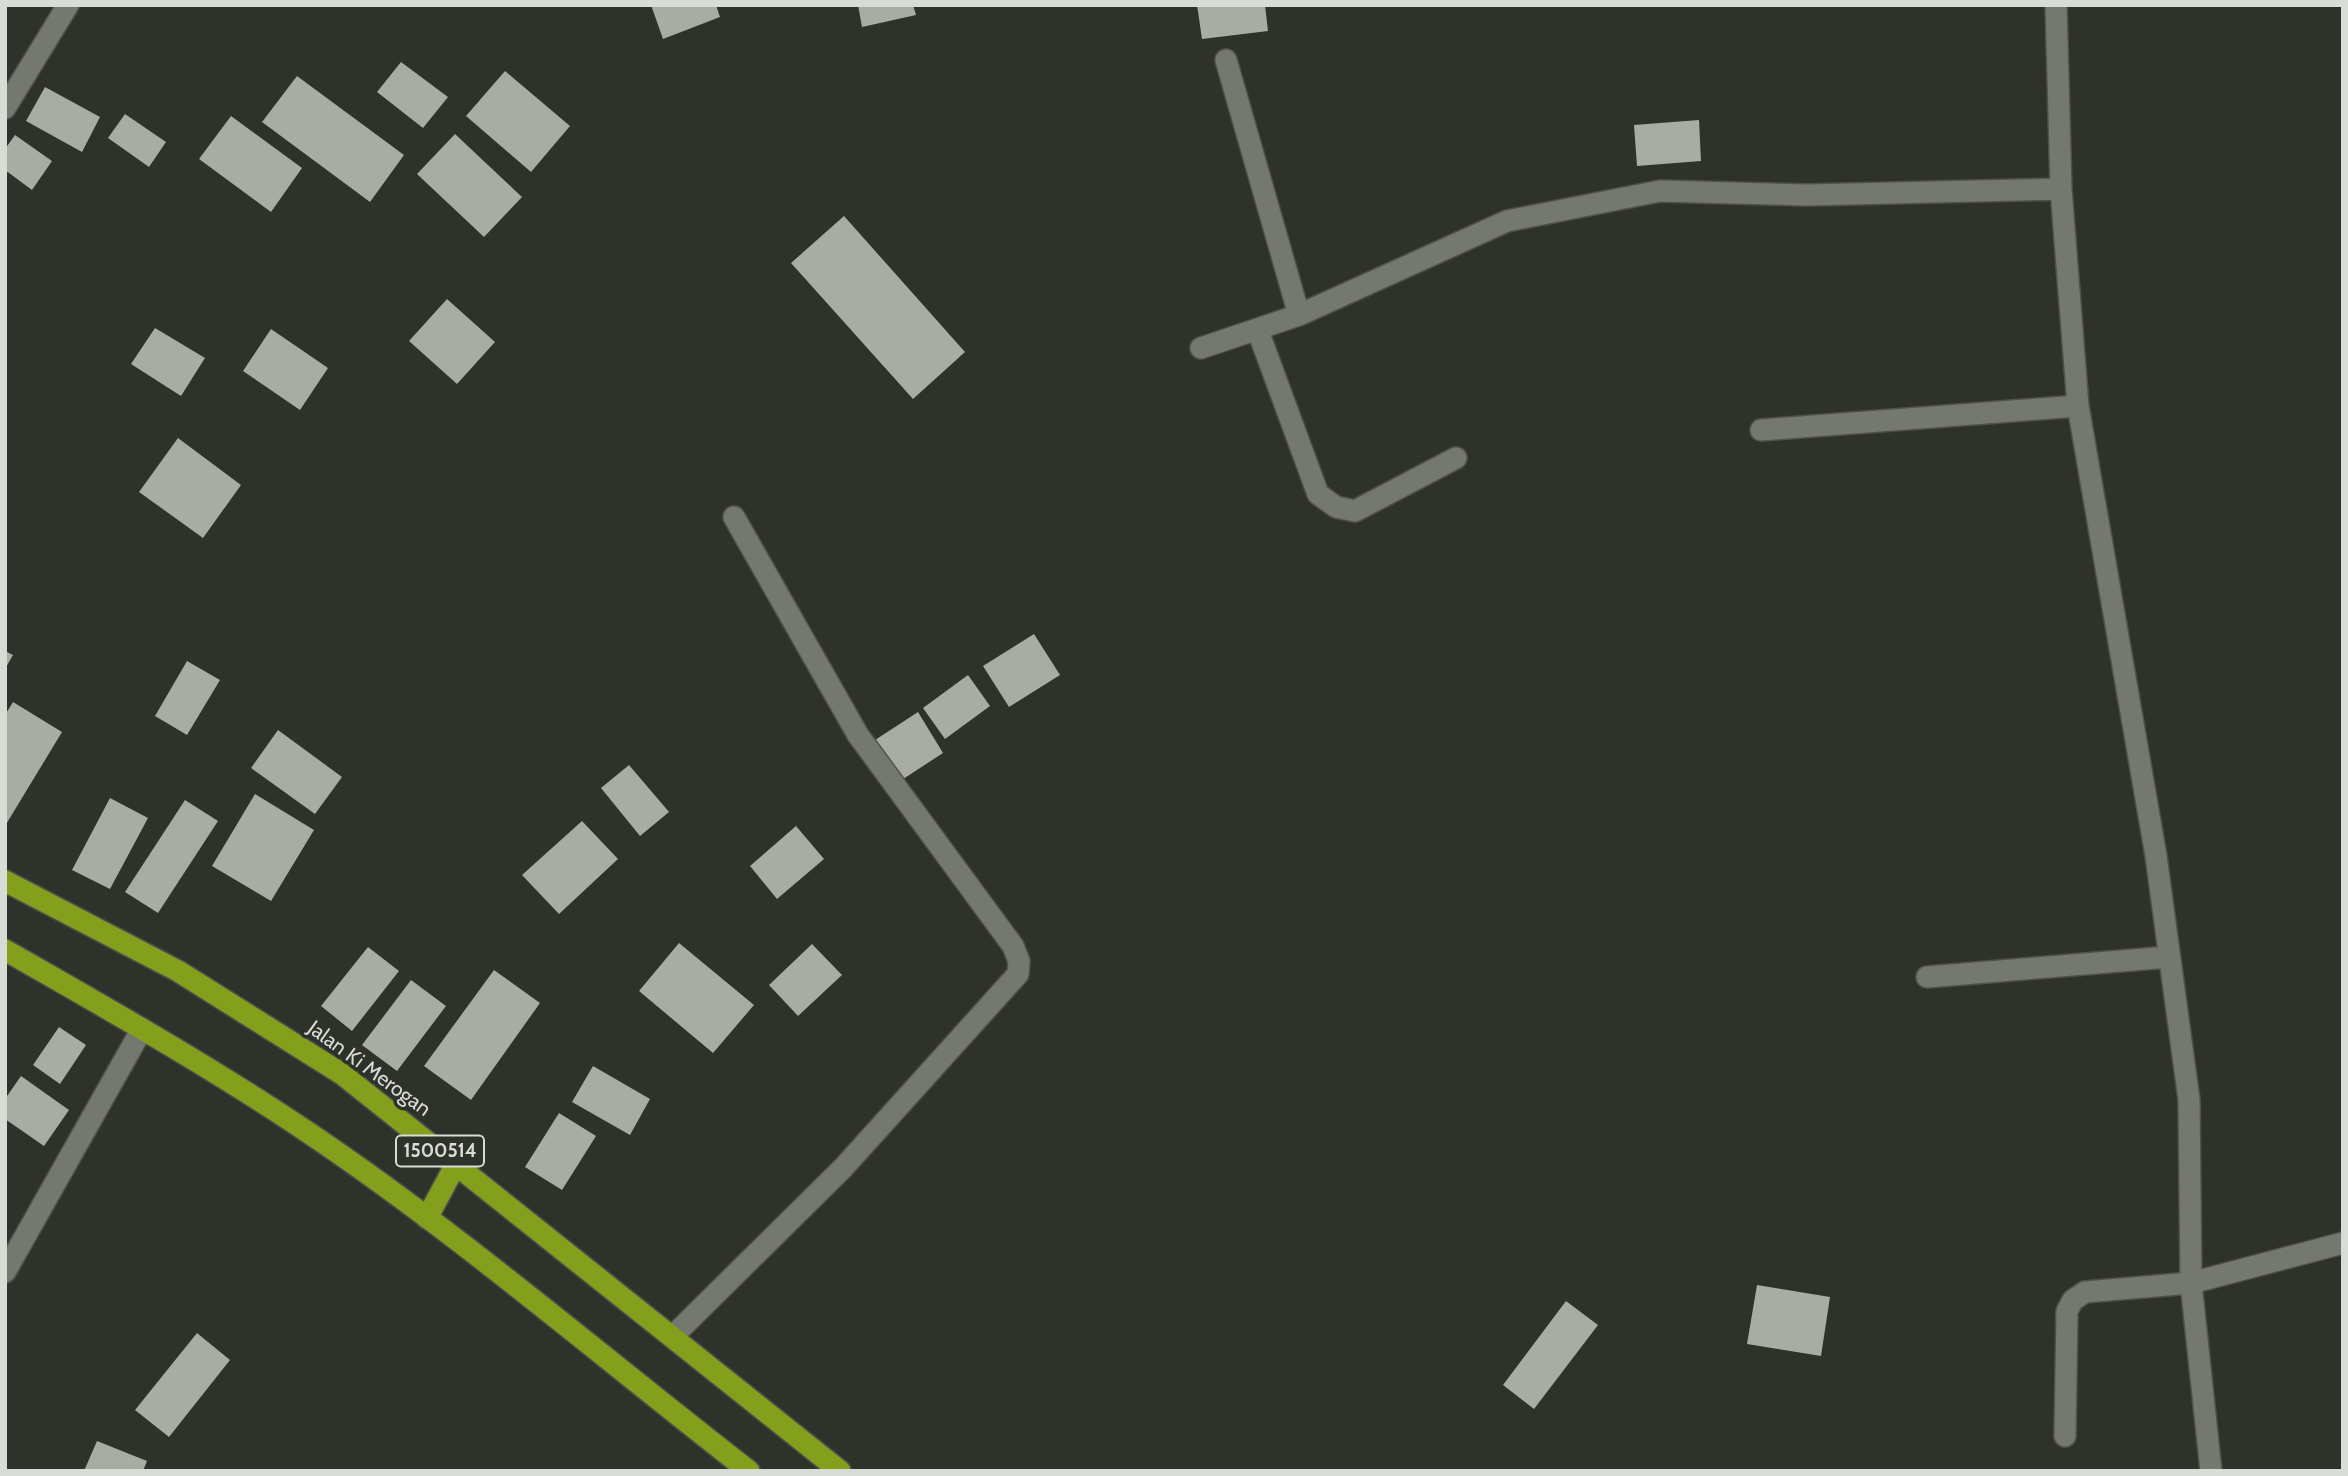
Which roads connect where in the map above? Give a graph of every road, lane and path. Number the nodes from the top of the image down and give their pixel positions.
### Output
1 (68, 5) edge
2 (2056, 5) edge
3 (1226, 60) dead end
4 (5, 108) edge
5 (2061, 189) junction
6 (1299, 315) junction
7 (1258, 331) junction
8 (1201, 348) dead end
9 (2078, 406) junction
10 (1761, 430) dead end
11 (1456, 458) dead end
12 (734, 517) dead end
13 (5, 881) edge
14 (5, 950) edge
15 (2169, 957) junction
16 (1927, 977) dead end
17 (142, 1029) junction
18 (456, 1164) junction
19 (427, 1218) junction
20 (2343, 1243) edge
21 (5, 1272) edge
22 (2191, 1283) junction
23 (673, 1336) junction
24 (2065, 1436) dead end
25 (749, 1471) edge
26 (840, 1471) edge
27 (2211, 1471) edge

1 - 4 street
2 - 5 street
3 - 6 street
5 - 6 street
5 - 9 street
6 - 7 street
7 - 8 street
7 - 11 street
9 - 10 street
9 - 15 street
12 - 23 street
13 - 18 highway, Jalan Ki Merogan / 1500514
14 - 17 highway, 1500514
15 - 16 street
15 - 22 street
17 - 19 highway, 1500514
17 - 21 street
18 - 19 highway
18 - 23 highway, Jalan Ki Merogan / 1500514
19 - 25 highway, 1500514
20 - 22 street
22 - 24 street
22 - 27 street
23 - 26 highway, Jalan Ki Merogan / 1500514

